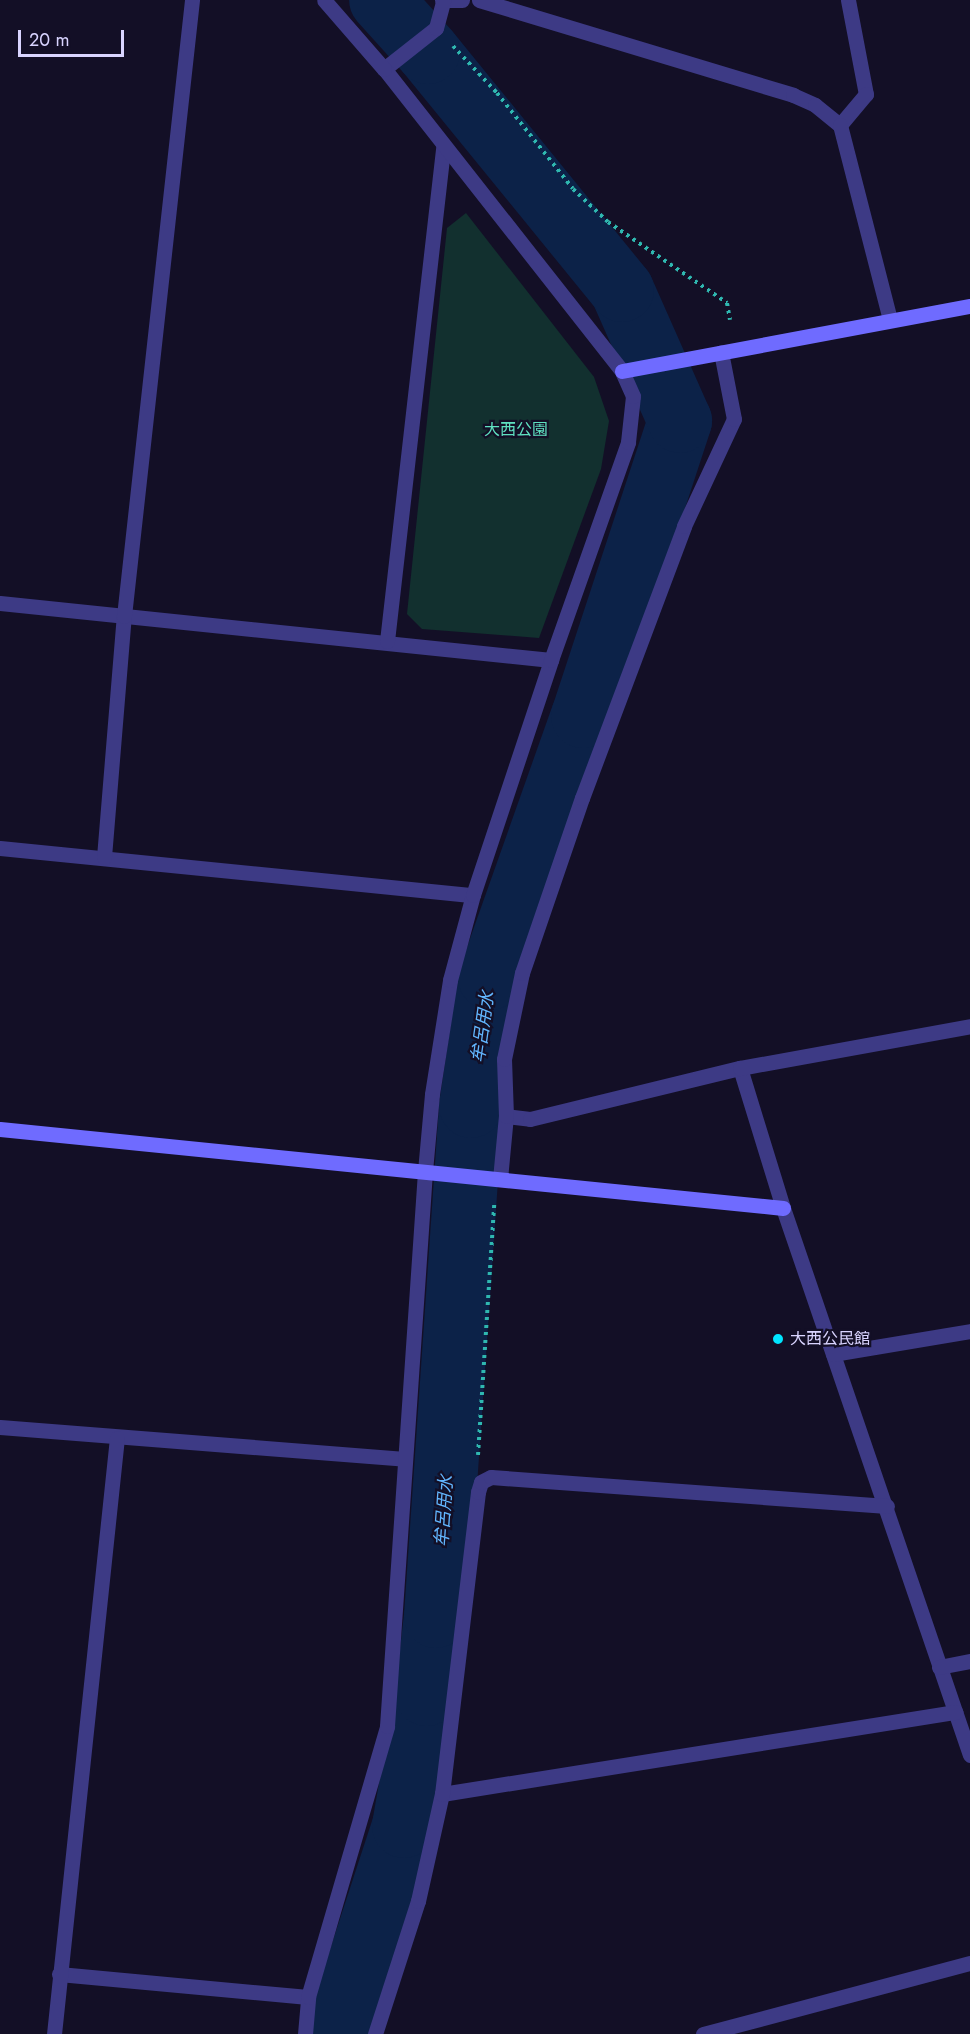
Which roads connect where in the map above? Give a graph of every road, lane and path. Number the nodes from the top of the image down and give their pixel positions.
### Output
1 (192, 0) edge
2 (324, 0) edge
3 (442, 0) edge
4 (462, 0) edge
5 (479, 0) edge
6 (848, 0) edge
7 (434, 30) junction
8 (384, 69) junction
9 (840, 125) junction
10 (443, 146) junction
11 (970, 306) edge
12 (730, 320) dead end
13 (890, 320) junction
14 (721, 352) junction
15 (622, 371) junction
16 (0, 603) edge
17 (124, 616) junction
18 (387, 641) junction
19 (551, 660) junction
20 (0, 848) edge
21 (105, 856) junction
22 (473, 895) junction
23 (970, 1026) edge
24 (740, 1068) junction
25 (506, 1116) junction
26 (0, 1129) edge
27 (424, 1171) junction
28 (493, 1178) junction
29 (494, 1205) dead end
30 (783, 1208) junction
31 (970, 1331) edge
32 (833, 1354) junction
33 (0, 1427) edge
34 (117, 1438) junction
35 (405, 1459) junction
36 (481, 1482) junction
37 (887, 1506) junction
38 (970, 1661) edge
39 (939, 1667) junction
40 (955, 1712) junction
41 (970, 1755) edge
42 (442, 1794) junction
43 (970, 1964) edge
44 (59, 1974) junction
45 (308, 1997) junction
46 (54, 2034) edge
47 (305, 2034) edge
48 (375, 2034) edge
49 (703, 2034) edge

1 - 17 street
2 - 8 street
3 - 4 street
3 - 7 street
5 - 9 street
6 - 9 street
7 - 8 street
7 - 12 path
8 - 10 street
9 - 13 street
10 - 15 street
10 - 18 street
11 - 13 street
13 - 14 street
14 - 15 street
14 - 25 street
15 - 19 street
16 - 17 street
17 - 18 street
17 - 21 street
18 - 19 street
19 - 22 street
20 - 21 street
21 - 22 street
22 - 27 street
23 - 24 street
24 - 25 street
24 - 30 street
25 - 28 street
26 - 27 street
27 - 28 street
27 - 35 street
28 - 30 street
29 - 36 path
30 - 32 street
31 - 32 street
32 - 37 street
33 - 34 street
34 - 35 street
34 - 44 street
35 - 45 street
36 - 37 street
36 - 42 street
37 - 39 street
38 - 39 street
39 - 40 street
40 - 41 street
40 - 42 street
42 - 48 street
43 - 49 street
44 - 45 street
44 - 46 street
45 - 47 street

